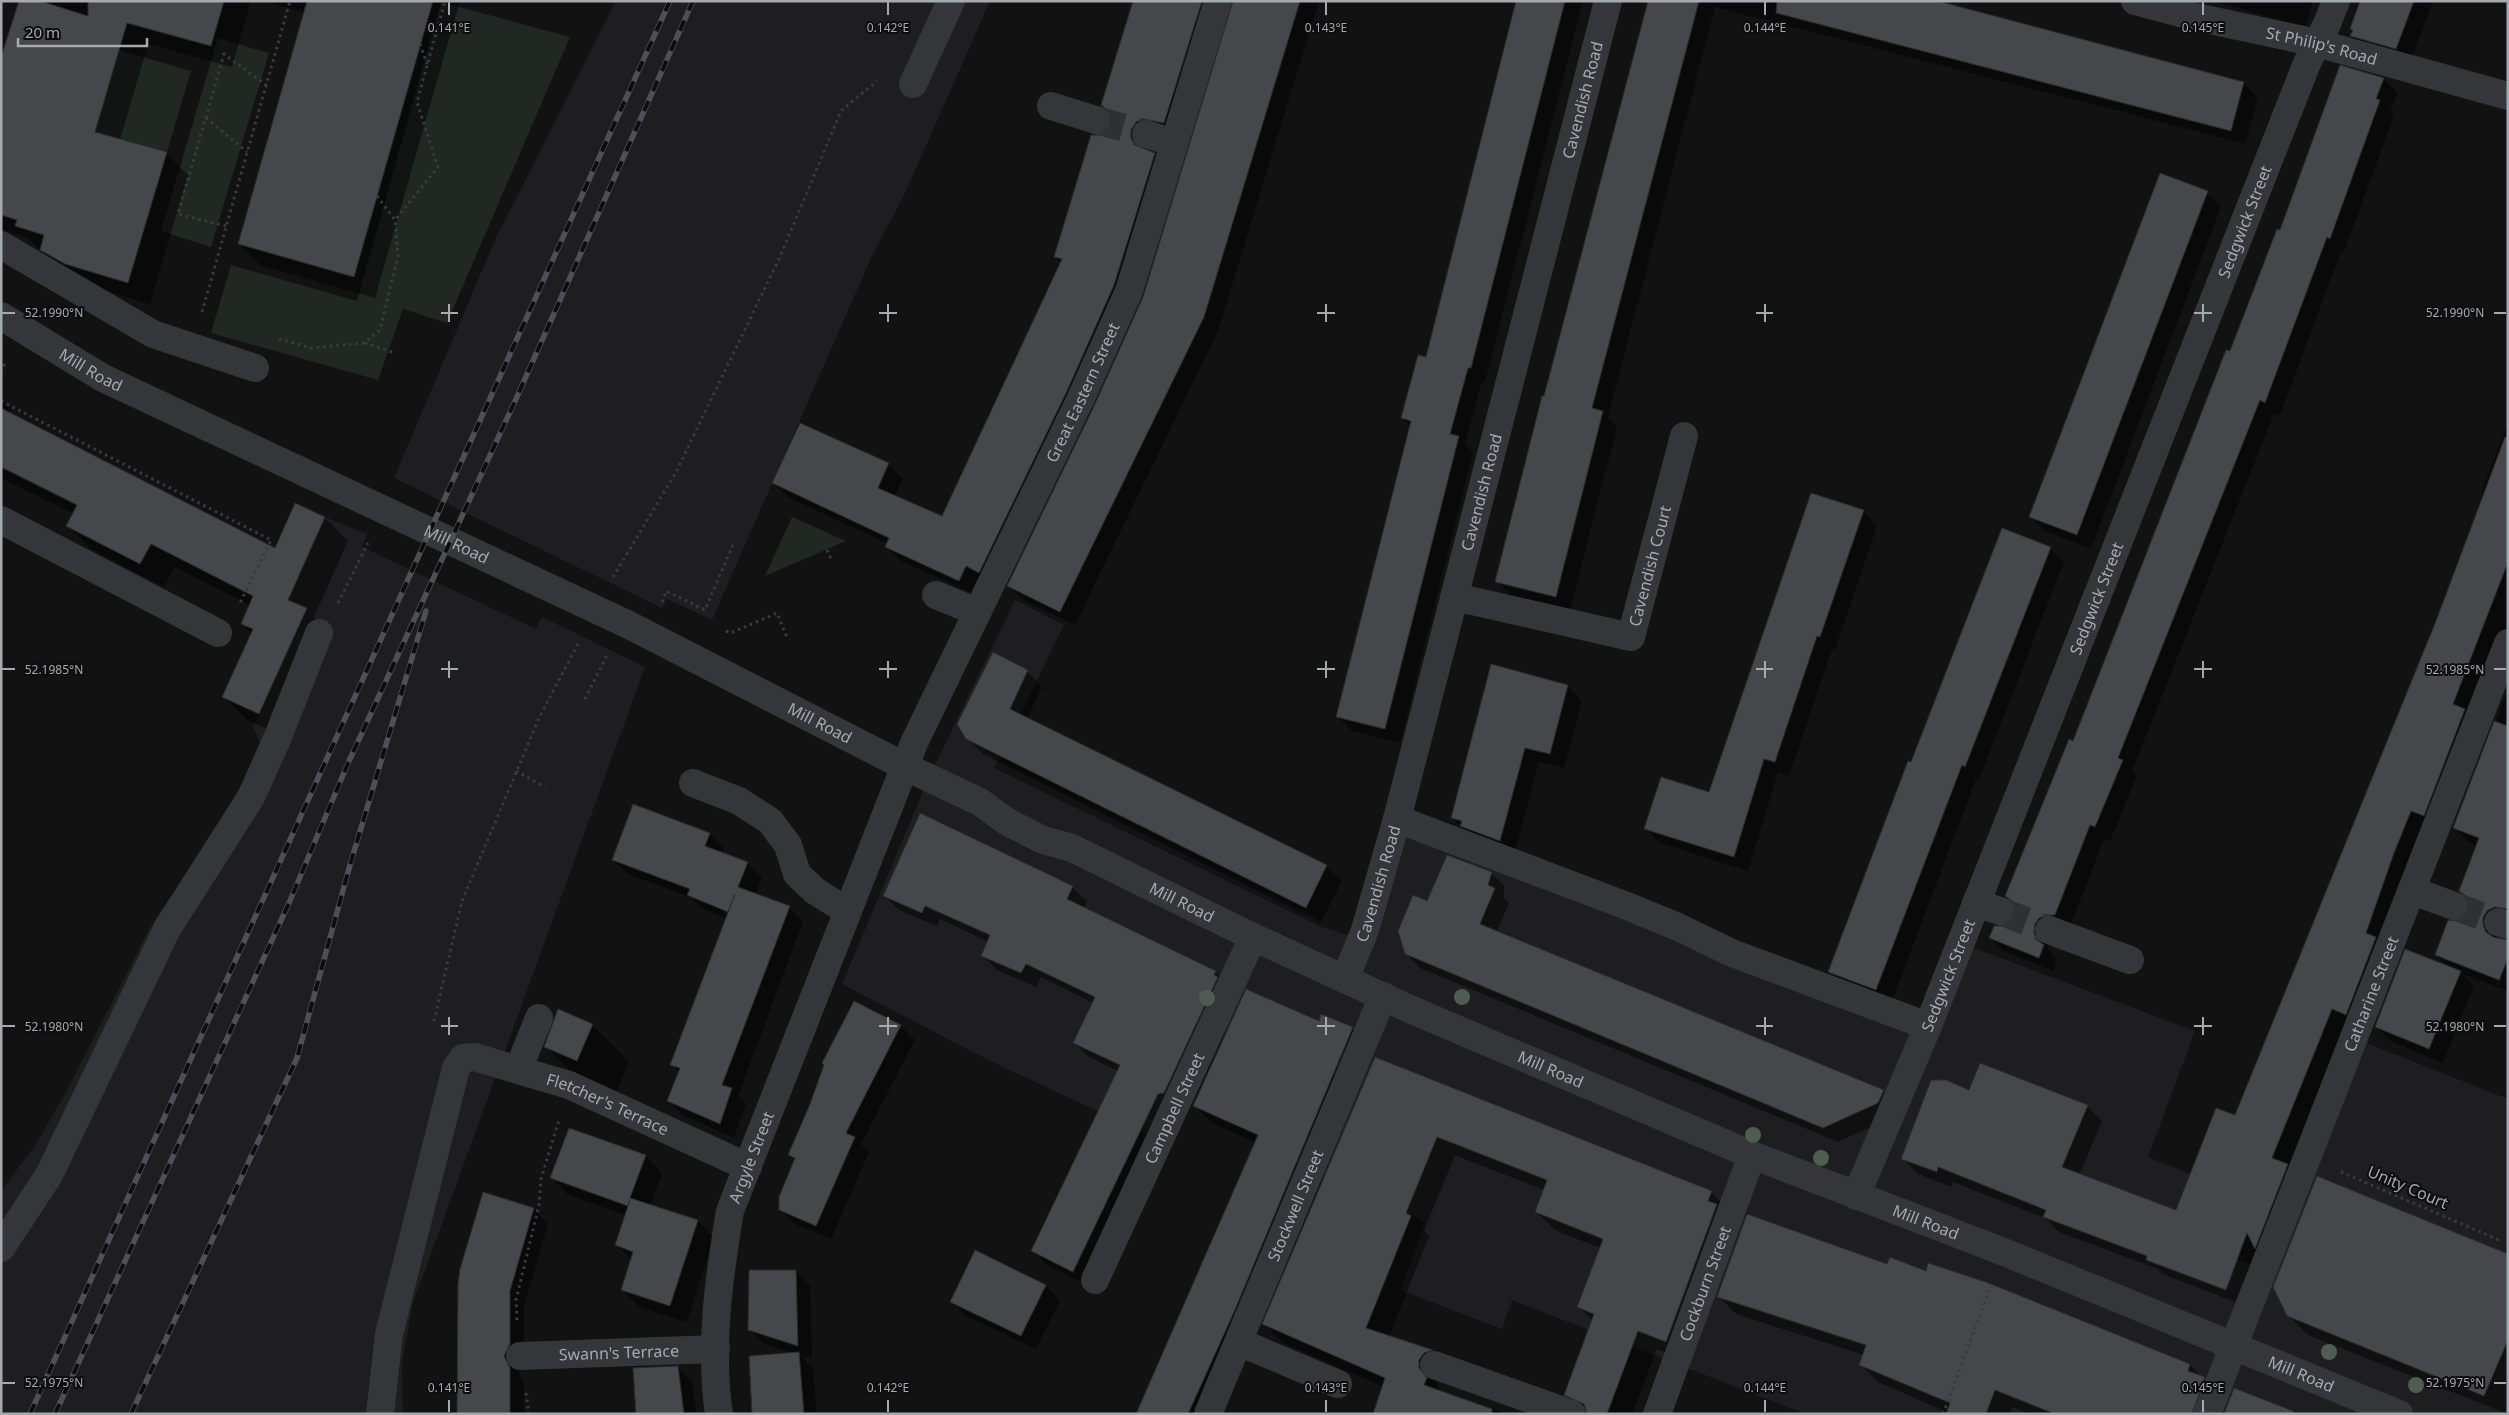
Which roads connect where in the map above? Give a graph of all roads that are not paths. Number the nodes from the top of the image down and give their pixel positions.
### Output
1 (951, 1) edge
2 (1218, 1) edge
3 (1608, 1) edge
4 (2135, 1) edge
5 (2336, 1) edge
6 (2317, 43) junction
7 (913, 84) dead end
8 (2508, 96) edge
9 (1051, 106) dead end
10 (1096, 120) tunnel mouth
11 (1146, 134) tunnel mouth
12 (1174, 143) junction
13 (1, 245) edge
14 (1, 316) edge
15 (255, 368) dead end
16 (1684, 436) dead end
17 (1, 520) edge
18 (936, 595) dead end
19 (1455, 597) junction
20 (977, 612) junction
21 (218, 633) dead end
22 (319, 633) dead end
23 (2508, 643) edge
24 (904, 766) junction
25 (693, 783) dead end
26 (1397, 819) junction
27 (2412, 891) junction
28 (2454, 906) tunnel mouth
29 (847, 911) junction
30 (2049, 930) tunnel mouth
31 (1252, 937) junction
32 (2130, 960) dead end
33 (1345, 979) junction
34 (1383, 996) junction
35 (539, 1018) dead end
36 (1928, 1026) junction
37 (518, 1070) junction
38 (1752, 1155) junction
39 (748, 1168) junction
40 (1856, 1196) junction
41 (1, 1248) edge
42 (1095, 1280) dead end
43 (1239, 1342) junction
44 (2234, 1345) junction
45 (716, 1349) junction
46 (520, 1356) road end
47 (1434, 1365) dead end
48 (1338, 1384) dead end
49 (380, 1414) edge
50 (719, 1414) edge
51 (1208, 1414) edge
52 (1572, 1414) edge
53 (1657, 1414) edge
54 (2207, 1414) edge
55 (2399, 1414) edge

1 - 7 street
2 - 12 street, Great Eastern Street
3 - 19 street, Cavendish Road
4 - 6 street, St Philip's Road
5 - 6 street, Sedgwick Street
6 - 8 street, St Philip's Road
6 - 36 street, Sedgwick Street
9 - 10 street
11 - 12 street
12 - 20 street, Great Eastern Street
13 - 15 street
14 - 24 street, Mill Road
16 - 19 street, Cavendish Court
17 - 21 street
18 - 20 street
19 - 26 street, Cavendish Road
20 - 24 street, Great Eastern Street
22 - 41 street
23 - 27 street, Catharine Street
24 - 29 street, Argyle Street
24 - 31 street, Mill Road
25 - 29 street
26 - 33 street, Cavendish Road
26 - 36 street
27 - 28 street
27 - 44 street, Catharine Street
29 - 39 street, Argyle Street
30 - 32 street
31 - 33 street, Mill Road
31 - 42 street, Campbell Street
33 - 34 street, Mill Road
34 - 38 street, Mill Road
34 - 43 street, Stockwell Street
35 - 37 street
36 - 40 street, Sedgwick Street
37 - 39 street, Fletcher's Terrace
37 - 49 street, Fletcher's Terrace
38 - 40 street, Mill Road
38 - 53 street, Cockburn Street
39 - 45 street, Argyle Street
40 - 44 street, Mill Road
43 - 48 street
43 - 51 street, Stockwell Street
44 - 54 street, Catharine Street
44 - 55 street, Mill Road
45 - 46 street, Swann's Terrace
45 - 50 street, Argyle Street
47 - 52 street

